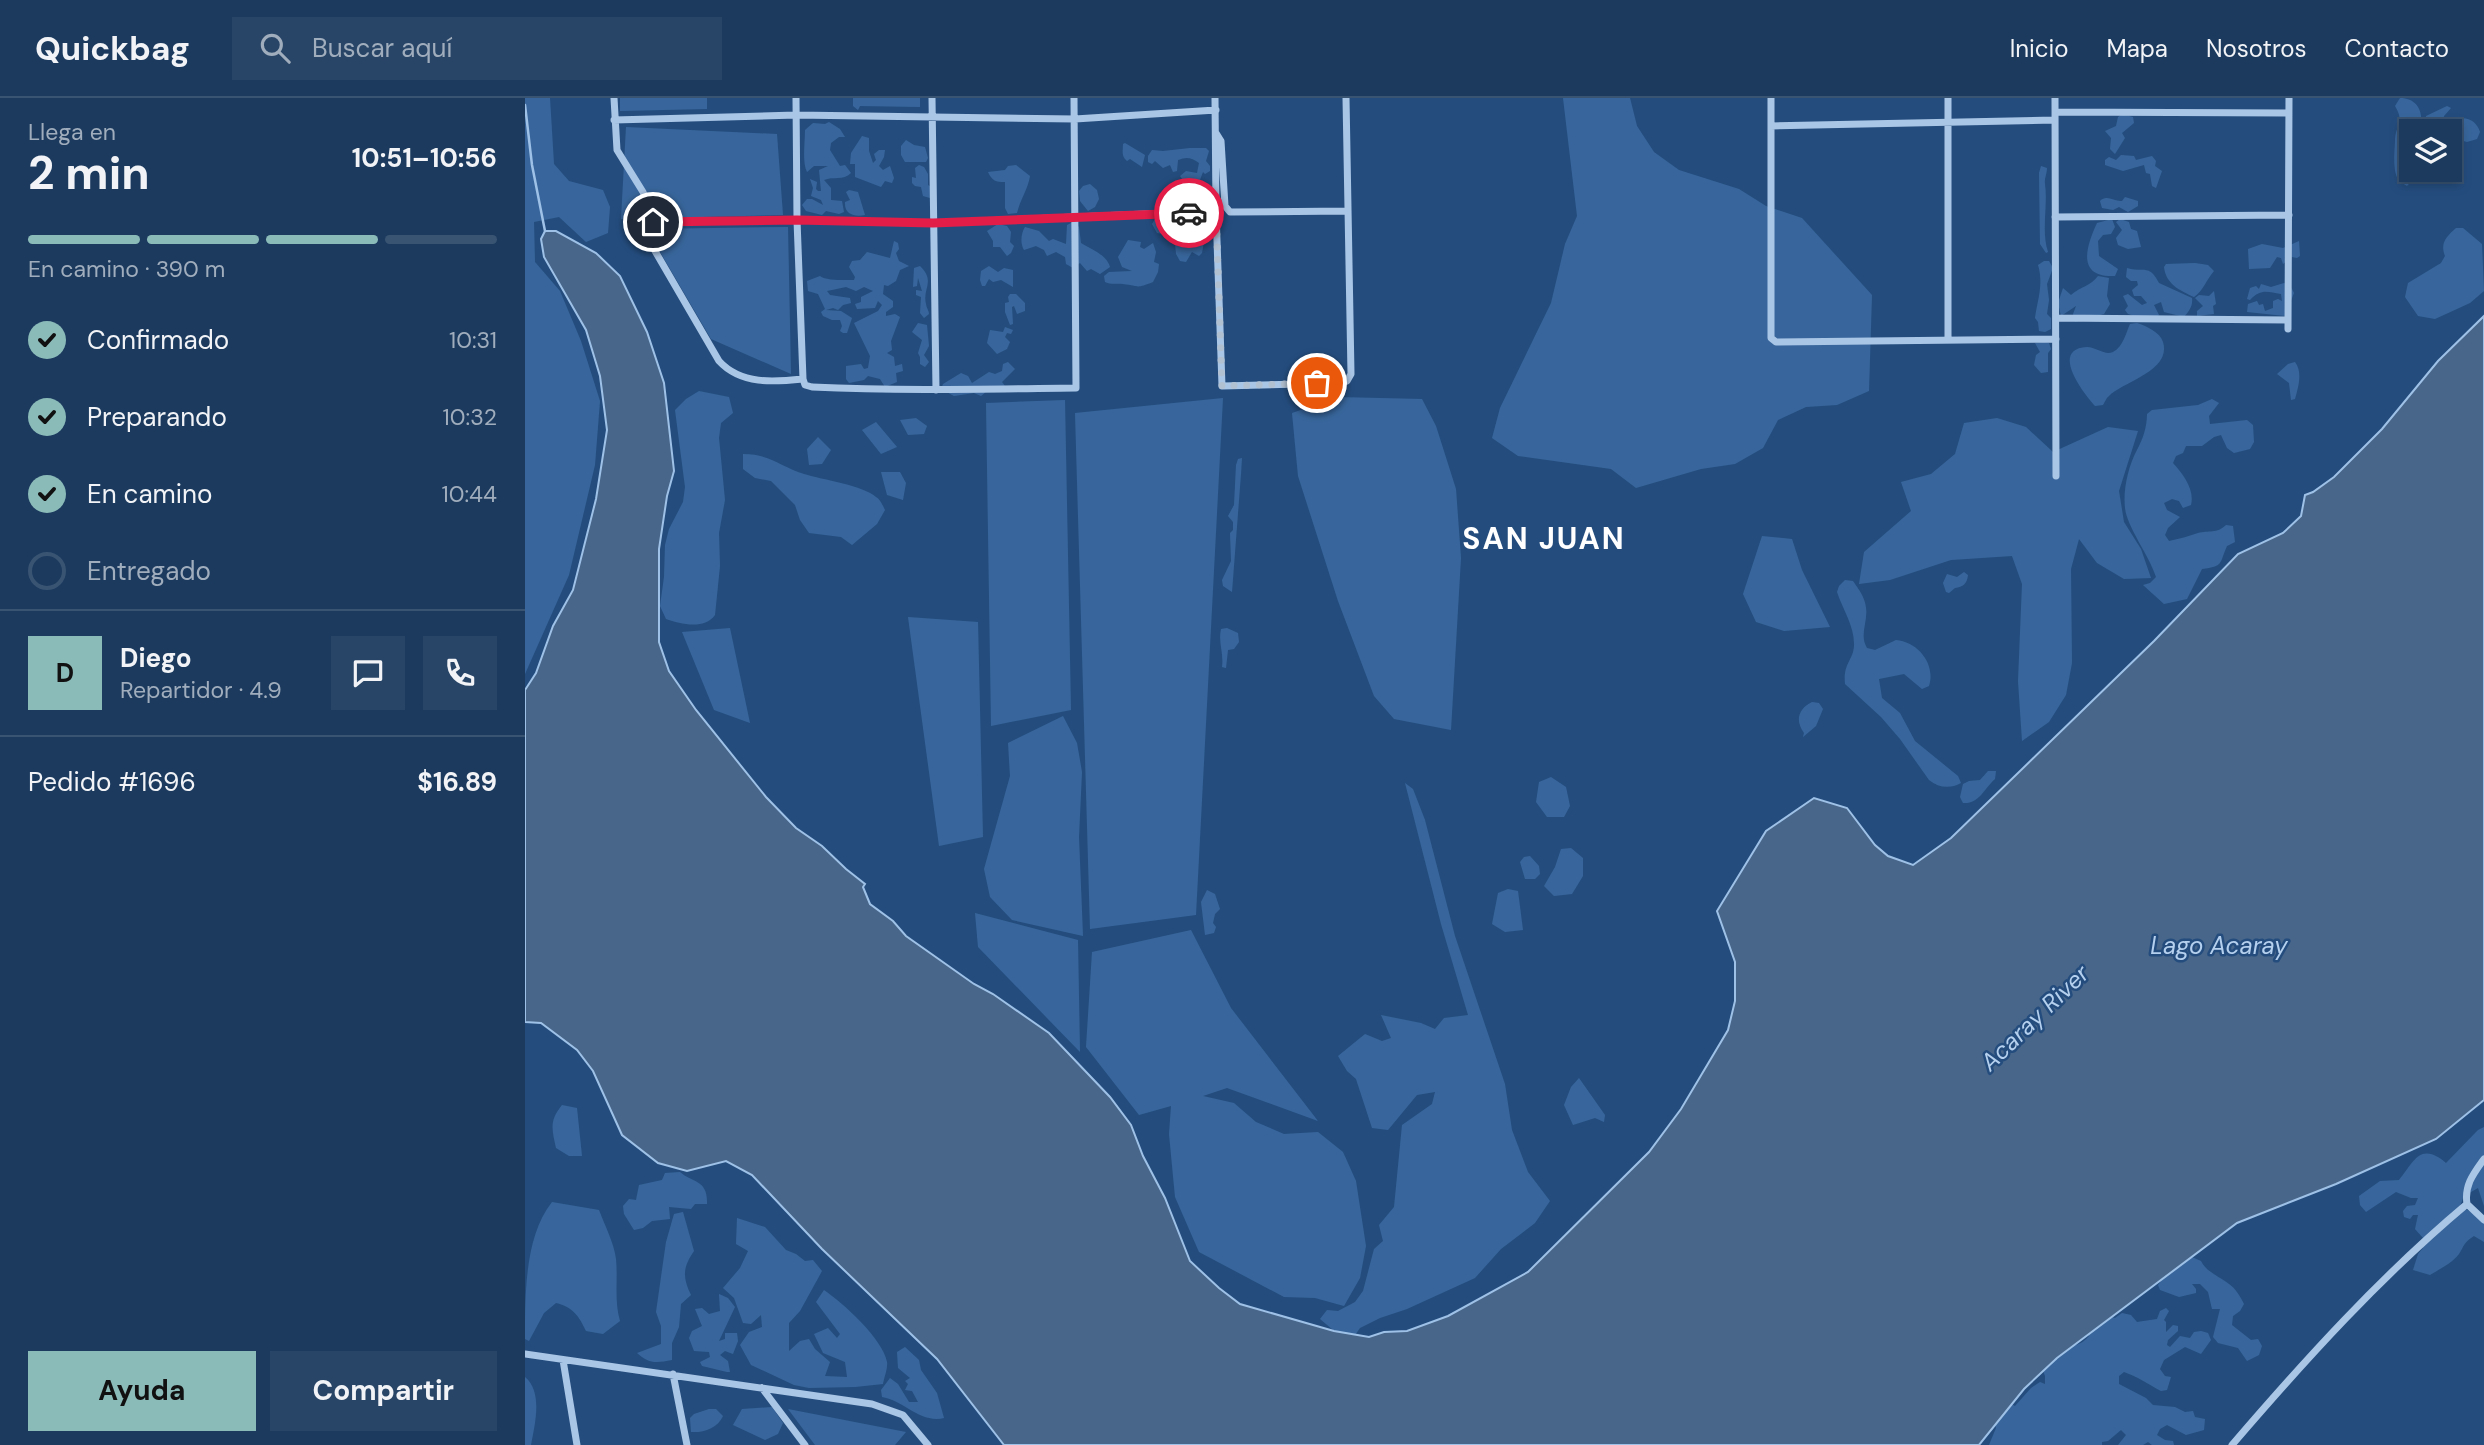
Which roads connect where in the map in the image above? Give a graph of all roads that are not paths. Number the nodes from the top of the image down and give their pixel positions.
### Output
1 (614, 98) edge
2 (796, 98) edge
3 (932, 98) edge
4 (1074, 98) edge
5 (1215, 98) edge
6 (1346, 98) edge
7 (1771, 98) edge
8 (1948, 98) edge
9 (2055, 98) edge
10 (2289, 98) edge
11 (1216, 110) junction
12 (2289, 113) junction
13 (796, 115) junction
14 (2055, 116) junction
15 (932, 117) junction
16 (1075, 119) junction
17 (614, 120) junction
18 (1948, 122) junction
19 (1771, 126) junction
20 (1216, 133) junction
21 (1216, 211) junction
22 (1348, 211) junction
23 (2289, 215) junction
24 (2056, 217) junction
25 (1075, 219) junction
26 (797, 220) junction
27 (653, 222) junction
28 (933, 223) junction
29 (2056, 318) junction
30 (2288, 320) junction
31 (2288, 329) dead end
32 (2056, 339) junction
33 (1948, 341) junction
34 (803, 379) junction
35 (936, 390) junction
36 (2056, 476) dead end
37 (2484, 1159) edge
38 (2467, 1204) junction
39 (2484, 1220) edge
40 (525, 1354) edge
41 (563, 1360) junction
42 (673, 1374) junction
43 (761, 1388) junction
44 (577, 1445) edge
45 (687, 1445) edge
46 (805, 1445) edge
47 (928, 1445) edge
48 (2232, 1445) edge

1 - 17 street
2 - 13 street
3 - 15 street
4 - 16 street
5 - 11 street
6 - 22 street
7 - 19 street
8 - 18 street
9 - 14 street
10 - 12 street
11 - 16 street
11 - 20 street
12 - 14 street
12 - 23 street
13 - 15 street
13 - 17 street
13 - 26 street
14 - 18 street
14 - 24 street
15 - 16 street
15 - 28 street
16 - 25 street
17 - 27 street
18 - 19 street
18 - 33 street
19 - 33 street
20 - 21 street
20 - 22 street
21 - 22 street
21 - 25 street
23 - 24 street
23 - 30 street
24 - 29 street
25 - 28 street
25 - 35 street
26 - 27 street
26 - 28 street
26 - 34 street
27 - 34 street
28 - 35 street
29 - 30 street
29 - 32 street
30 - 31 street
32 - 33 street
32 - 36 street
34 - 35 street
37 - 38 street
38 - 39 street
38 - 48 street
40 - 41 street
41 - 42 street
41 - 44 street
42 - 43 street
42 - 45 street
43 - 46 street
43 - 47 street

